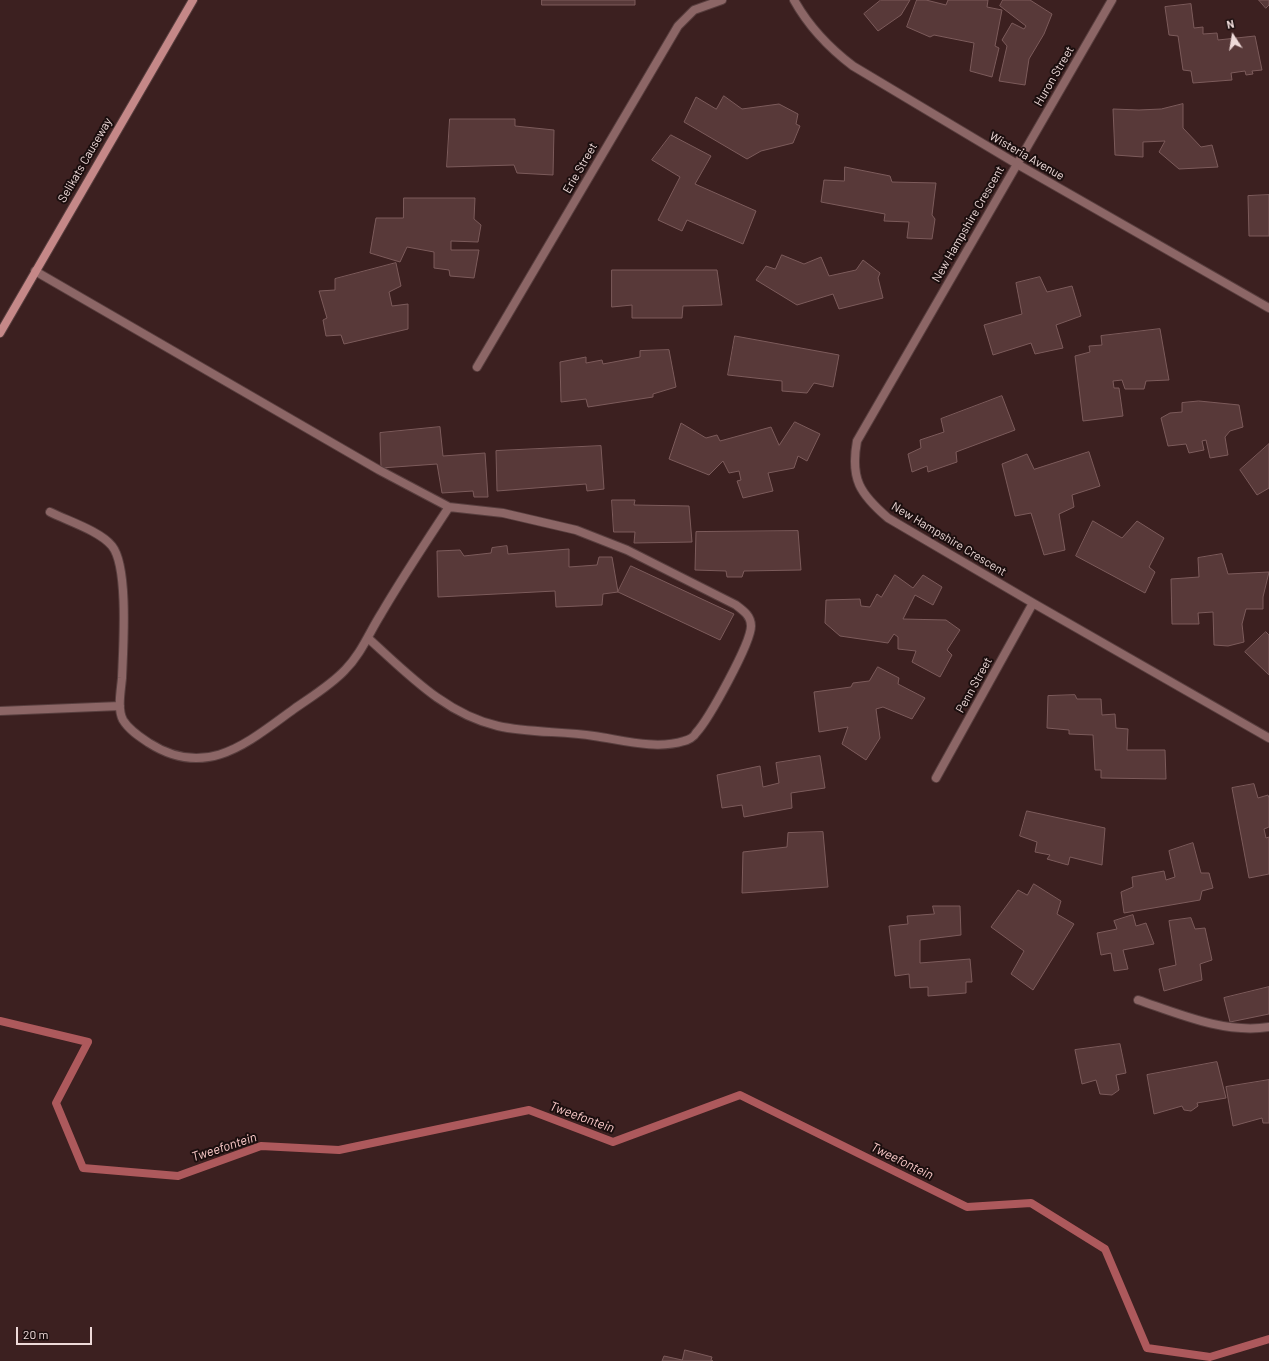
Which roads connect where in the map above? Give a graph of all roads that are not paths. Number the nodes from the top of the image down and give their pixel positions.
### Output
1 (193, 0) edge
2 (722, 0) edge
3 (794, 0) edge
4 (1112, 0) edge
5 (1017, 164) junction
6 (35, 271) junction
7 (1269, 308) edge
8 (0, 333) edge
9 (477, 367) dead end
10 (449, 507) junction
11 (50, 512) dead end
12 (1033, 603) junction
13 (369, 639) junction
14 (120, 706) junction
15 (0, 712) edge
16 (1269, 738) edge
17 (936, 778) dead end
18 (1138, 1000) dead end
19 (1269, 1027) edge

1 - 6 street, Selikats Causeway
2 - 9 street, Erie Street
3 - 5 street, Wisteria Avenue
4 - 5 street, Huron Street
5 - 7 street, Wisteria Avenue
5 - 12 street, New Hampshire Crescent
6 - 8 street, Selikats Causeway
6 - 10 street
10 - 13 street
10 - 13 street
11 - 14 street
12 - 16 street, New Hampshire Crescent
12 - 17 street, Penn Street
13 - 14 street
14 - 15 street
18 - 19 street

